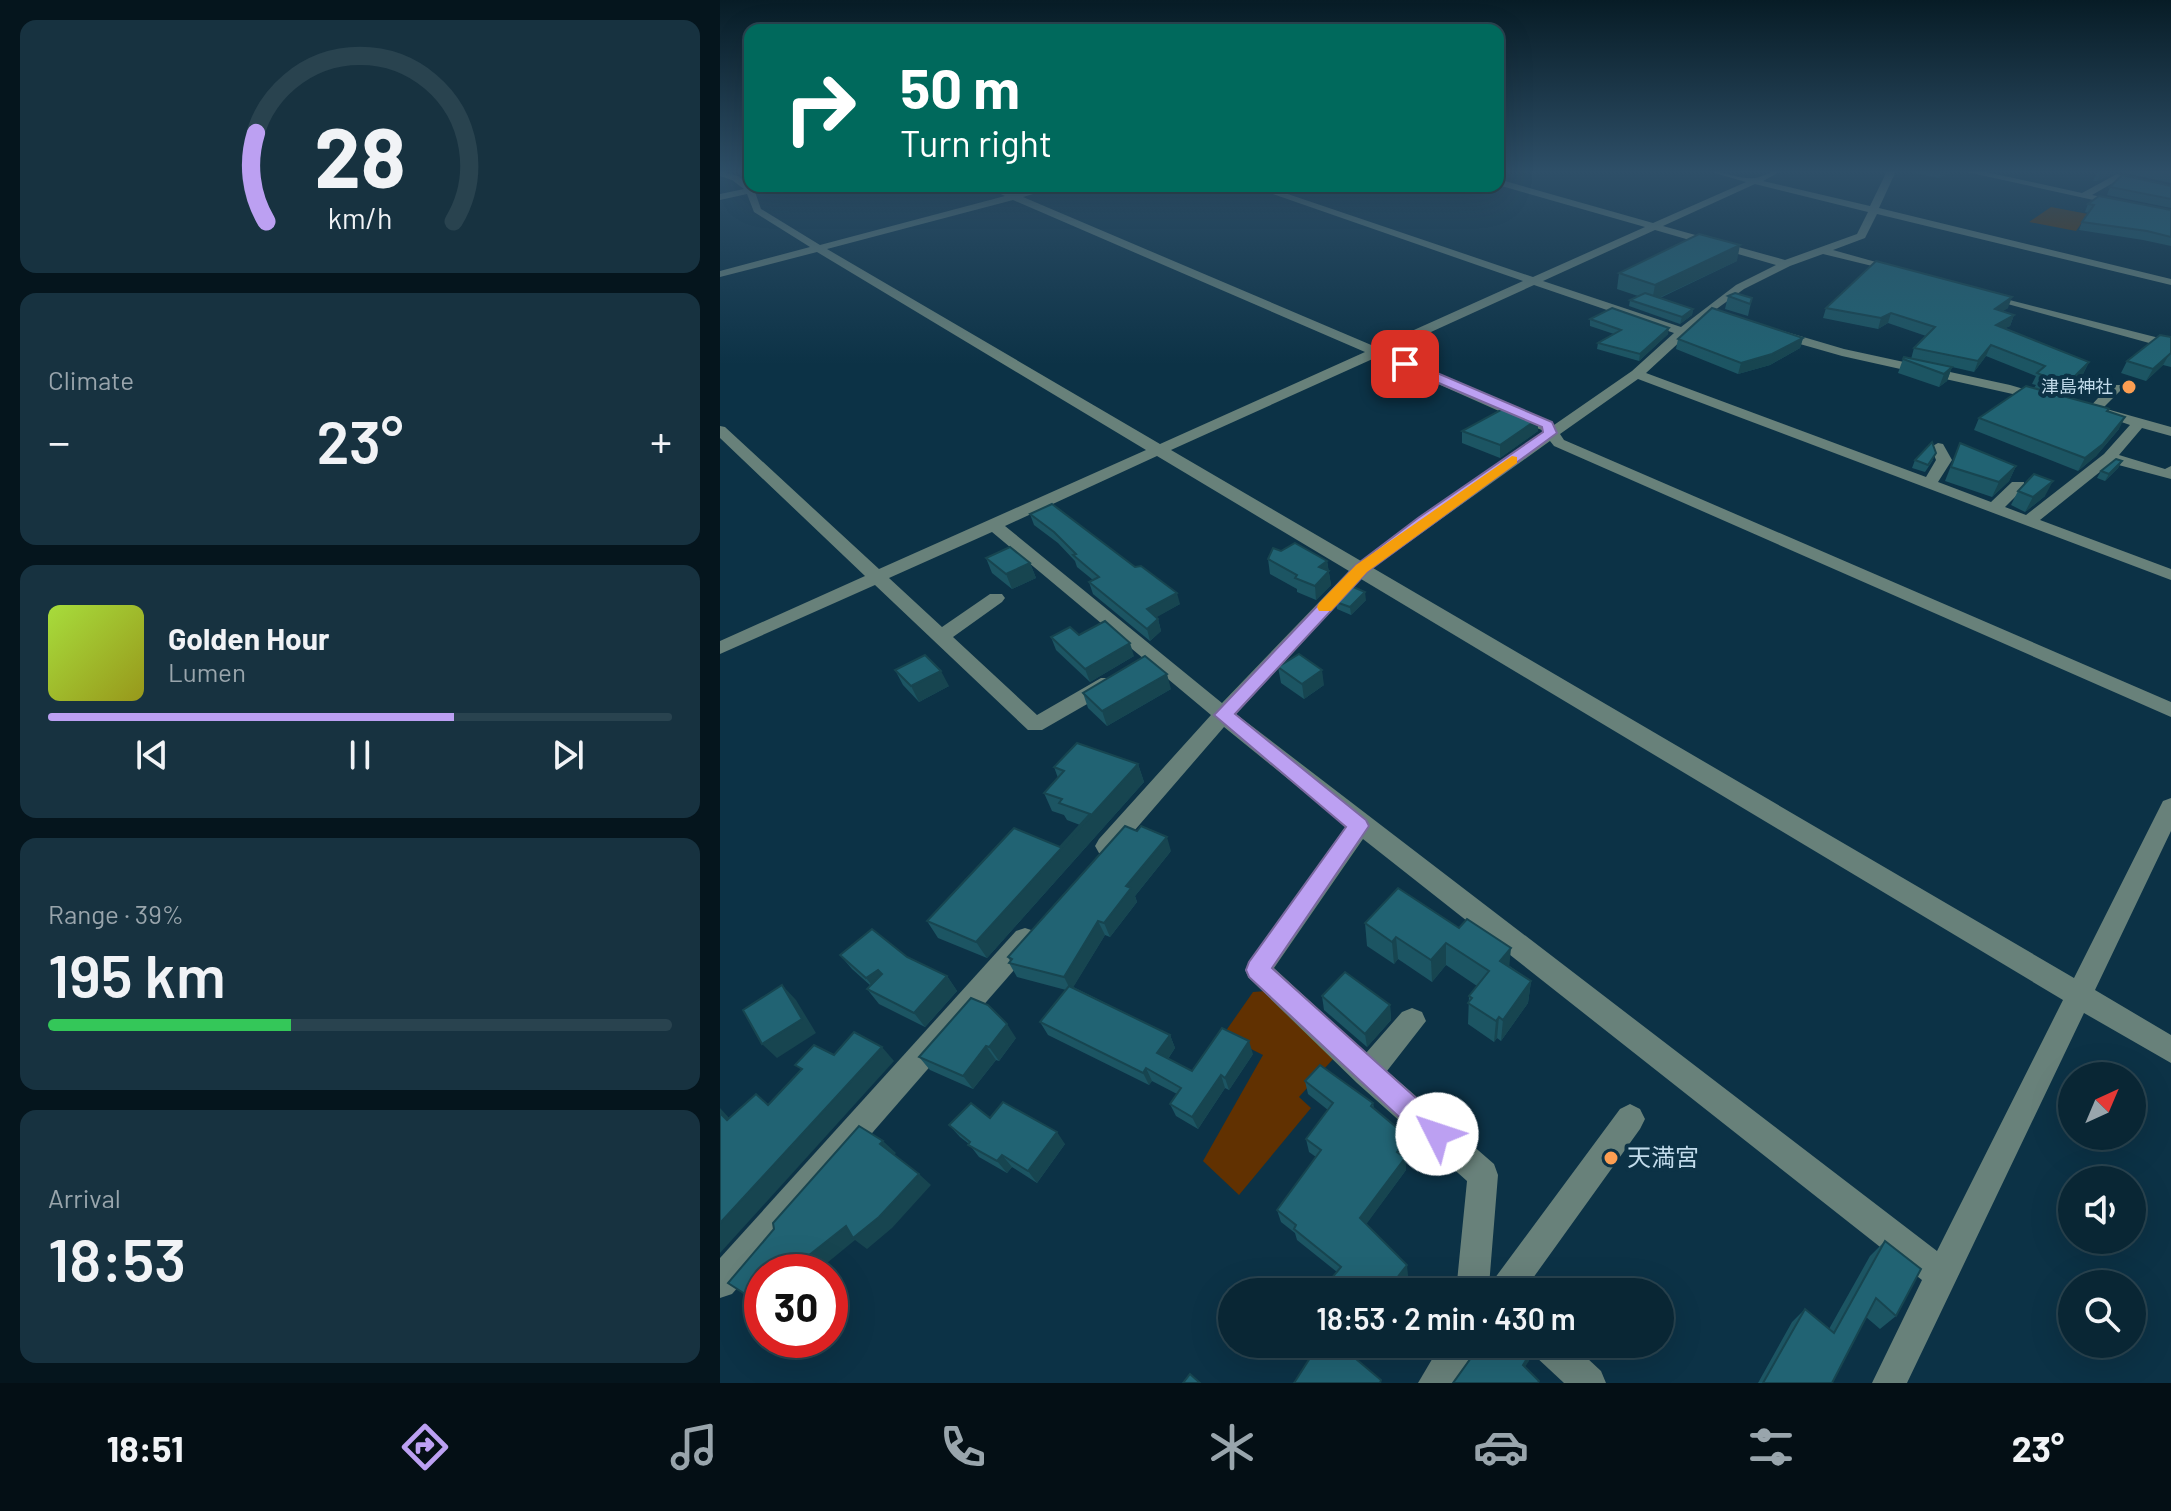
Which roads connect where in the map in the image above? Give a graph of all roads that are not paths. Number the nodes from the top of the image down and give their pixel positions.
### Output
1 (798, 236) edge
2 (866, 236) edge
3 (1104, 236) edge
4 (1401, 236) edge
5 (1634, 236) edge
6 (1688, 236) edge
7 (1861, 236) edge
8 (1981, 236) edge
9 (818, 248) junction
10 (1825, 251) junction
11 (1786, 264) junction
12 (720, 274) edge
13 (1915, 276) edge
14 (1535, 281) junction
15 (2171, 281) edge
16 (1975, 292) edge
17 (1763, 329) edge
18 (1683, 332) junction
19 (2171, 345) edge
20 (1376, 352) junction
21 (1637, 374) junction
22 (2115, 388) dead end
23 (2059, 400) edge
24 (2139, 423) junction
25 (720, 430) edge
26 (2170, 430) edge
27 (1550, 433) junction
28 (1938, 447) edge
29 (1161, 450) junction
30 (2109, 457) junction
31 (2171, 471) edge
32 (1929, 484) junction
33 (2018, 485) dead end
34 (1993, 509) junction
35 (2029, 521) junction
36 (994, 525) junction
37 (1361, 569) junction
38 (2171, 575) edge
39 (878, 577) junction
40 (996, 598) dead end
41 (941, 636) junction
42 (720, 648) edge
43 (1139, 666) junction
44 (2171, 710) edge
45 (1223, 715) junction
46 (2171, 807) edge
47 (1359, 826) junction
48 (1098, 857) edge
49 (1035, 927) edge
50 (2081, 996) junction
51 (1412, 1021) dead end
52 (2171, 1050) edge
53 (1367, 1073) junction
54 (1630, 1119) dead end
55 (1943, 1276) junction
56 (1473, 1278) edge
57 (1513, 1278) edge
58 (720, 1282) edge
59 (1452, 1358) edge
60 (1562, 1358) edge
61 (1435, 1383) edge
62 (1589, 1383) edge
63 (1889, 1383) edge

1 - 9 street
2 - 9 street
3 - 20 street
4 - 14 street
5 - 14 street
6 - 11 street
7 - 10 street
8 - 15 street
9 - 12 street
9 - 29 street
10 - 11 street
10 - 13 street
11 - 18 street
14 - 18 street
14 - 20 street
16 - 19 street
17 - 23 street
18 - 21 street
20 - 27 street
20 - 29 street
21 - 27 street
21 - 32 street
22 - 24 street
24 - 26 street
24 - 30 street
25 - 39 street
27 - 37 street
27 - 44 street
28 - 32 street
29 - 36 street
29 - 37 street
30 - 31 street
30 - 35 street
32 - 34 street
33 - 34 street
34 - 35 street
35 - 38 street
36 - 39 street
36 - 43 street
37 - 45 street
37 - 50 street
39 - 41 street
39 - 42 street
40 - 41 street
41 - 43 street
43 - 45 street
45 - 47 street
45 - 48 street
46 - 50 street
47 - 53 street
47 - 55 street
49 - 58 street
50 - 52 street
50 - 55 street
51 - 53 street
53 - 56 street
54 - 57 street
55 - 63 street
59 - 61 street
60 - 62 street

